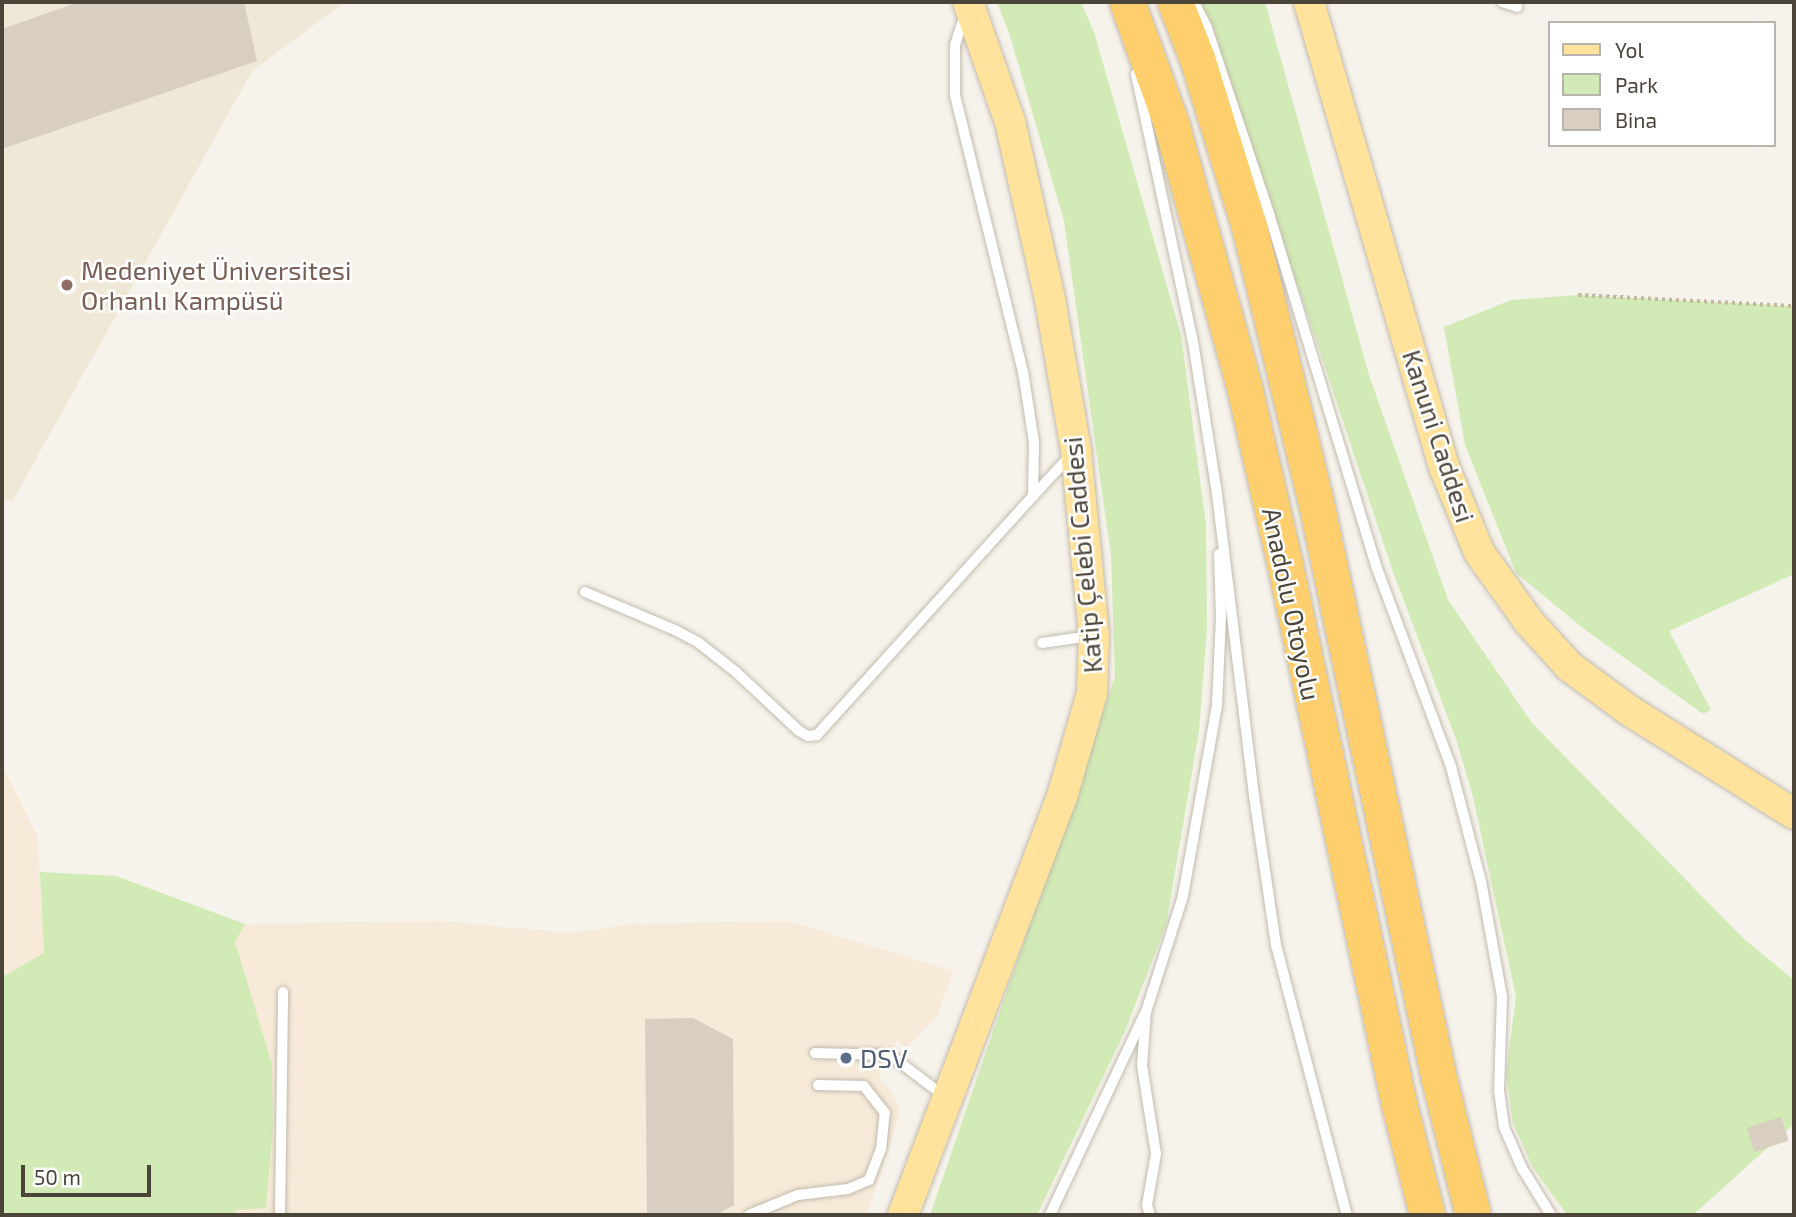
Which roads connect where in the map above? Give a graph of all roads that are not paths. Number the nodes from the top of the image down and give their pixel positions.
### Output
1 (1119, 2) edge
2 (1127, 2) edge
3 (1175, 2) edge
4 (1194, 2) edge
5 (1309, 2) edge
6 (1502, 2) edge
7 (968, 3) edge
8 (1517, 6) dead end
9 (1128, 41) dead end
10 (1134, 67) dead end
11 (1076, 450) junction
12 (1217, 494) junction
13 (1033, 496) junction
14 (585, 592) dead end
15 (1094, 635) junction
16 (1042, 643) dead end
17 (1794, 814) edge
18 (283, 992) dead end
19 (1146, 1012) junction
20 (815, 1053) dead end
21 (818, 1085) dead end
22 (947, 1098) junction
23 (280, 1215) edge
24 (749, 1215) edge
25 (903, 1215) edge
26 (1050, 1215) edge
27 (1150, 1215) edge
28 (1347, 1215) edge
29 (1427, 1215) edge
30 (1473, 1215) edge
31 (1551, 1215) edge

1 - 9 lane
2 - 29 highway, Anadolu Otoyolu
3 - 30 highway, Anadolu Otoyolu
4 - 31 lane
5 - 17 main road, Kanuni Caddesi
6 - 8 lane
7 - 11 main road, Katip Çelebi Caddesi
7 - 13 lane
10 - 12 lane
11 - 13 lane
11 - 15 main road, Katip Çelebi Caddesi
12 - 19 lane
12 - 28 lane
13 - 14 lane
15 - 16 lane
15 - 22 main road, Katip Çelebi Caddesi
18 - 23 lane
19 - 26 lane
19 - 27 lane
20 - 22 lane
21 - 24 lane
22 - 25 main road, Katip Çelebi Caddesi

